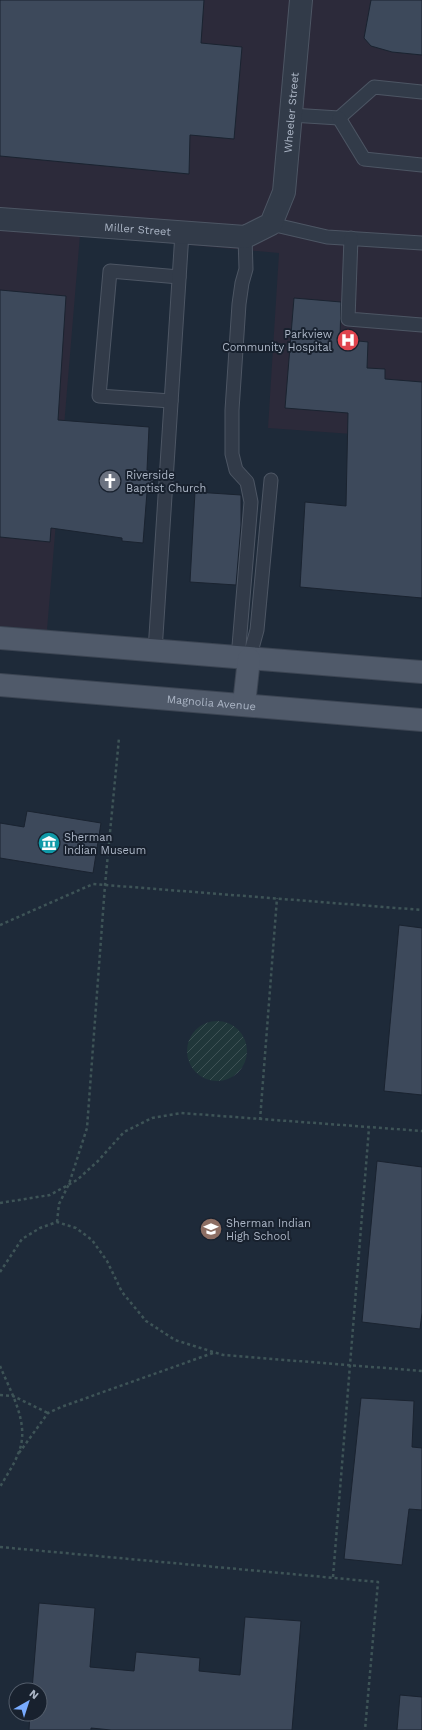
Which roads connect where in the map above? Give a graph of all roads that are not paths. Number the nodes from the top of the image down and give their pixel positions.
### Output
1 (301, 0) edge
2 (422, 92) edge
3 (291, 115) junction
4 (339, 118) junction
5 (422, 164) edge
6 (0, 220) edge
7 (271, 224) junction
8 (182, 233) junction
9 (245, 237) junction
10 (351, 238) junction
11 (422, 243) edge
12 (179, 277) junction
13 (422, 325) edge
14 (171, 401) junction
15 (271, 480) dead end
16 (0, 638) edge
17 (155, 650) junction
18 (244, 658) junction
19 (422, 672) edge
20 (0, 685) edge
21 (244, 704) junction
22 (422, 720) edge

1 - 3 street, Wheeler Street
2 - 4 lane
3 - 4 lane
3 - 7 street, Wheeler Street
4 - 5 lane
6 - 8 street, Miller Street
7 - 9 street
7 - 10 lane
8 - 9 street, Miller Street
8 - 12 lane
9 - 18 lane
10 - 11 lane
10 - 13 lane
12 - 14 lane
12 - 14 lane
14 - 17 lane
15 - 18 lane
16 - 17 main road
17 - 18 main road
18 - 19 main road
18 - 21 main road
20 - 21 main road, Magnolia Avenue
21 - 22 main road, Magnolia Avenue

